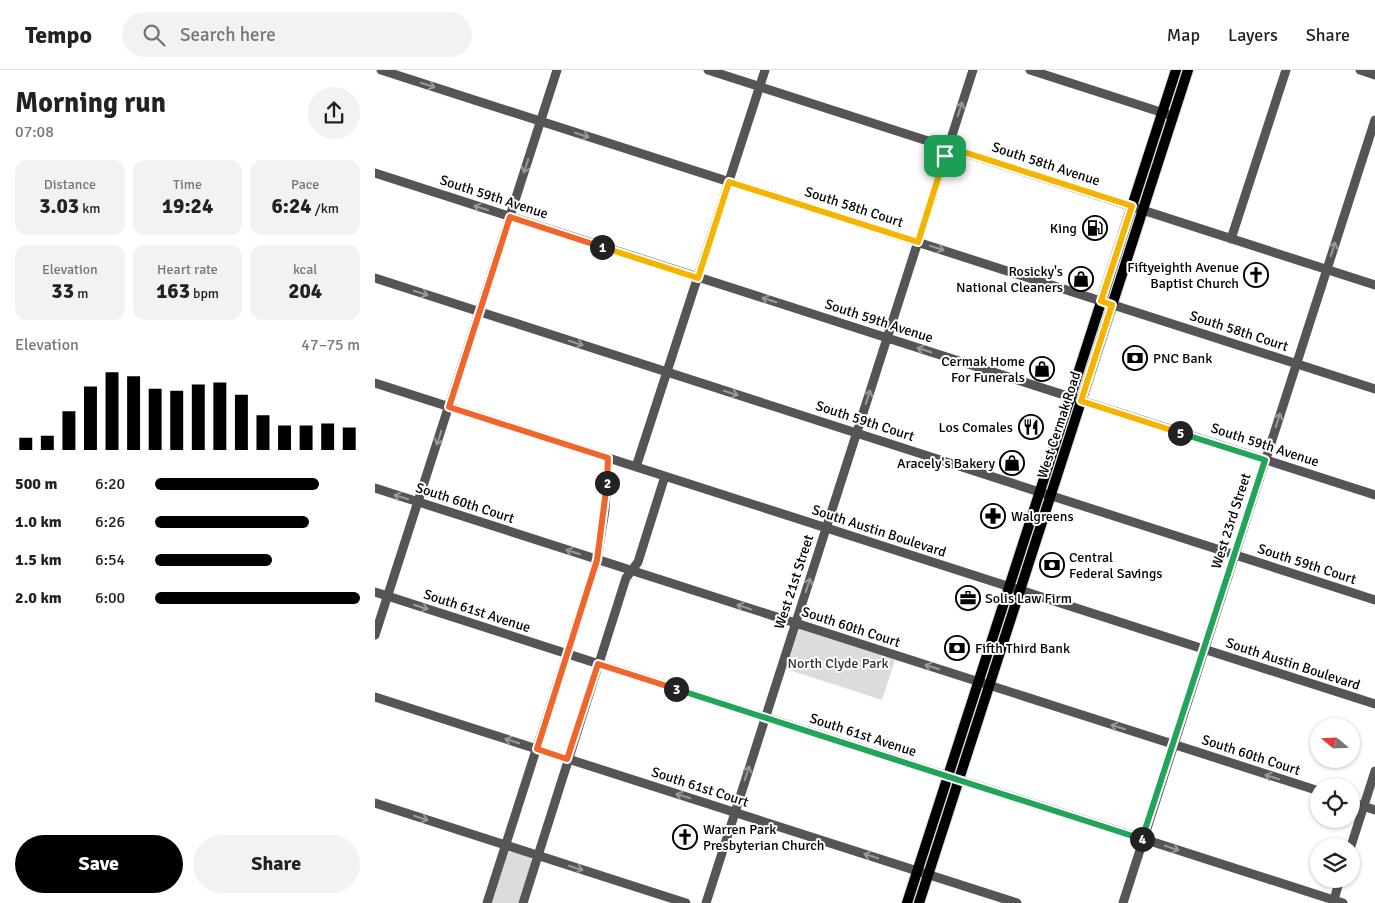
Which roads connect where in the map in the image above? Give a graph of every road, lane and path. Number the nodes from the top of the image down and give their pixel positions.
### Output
1 (381, 70) edge
2 (557, 70) edge
3 (708, 70) edge
4 (765, 70) edge
5 (973, 70) edge
6 (1030, 70) edge
7 (1176, 70) edge
8 (1188, 70) edge
9 (1286, 70) edge
10 (1359, 70) edge
11 (1375, 75) edge
12 (760, 87) junction
13 (1162, 113) junction
14 (1173, 116) junction
15 (1375, 120) edge
16 (541, 121) junction
17 (948, 147) junction
18 (375, 173) edge
19 (729, 182) junction
20 (1132, 206) junction
21 (1143, 210) junction
22 (510, 217) junction
23 (1231, 239) junction
24 (918, 242) junction
25 (1327, 269) junction
26 (375, 278) edge
27 (698, 278) junction
28 (1375, 285) edge
29 (1101, 301) junction
30 (1112, 305) junction
31 (479, 312) junction
32 (887, 338) junction
33 (1296, 364) junction
34 (667, 372) junction
35 (375, 383) edge
36 (1375, 389) edge
37 (1071, 397) junction
38 (1081, 401) junction
39 (449, 407) junction
40 (856, 433) junction
41 (608, 458) junction
42 (1265, 460) junction
43 (636, 467) junction
44 (665, 476) junction
45 (375, 488) edge
46 (1039, 492) junction
47 (1375, 495) edge
48 (1050, 496) junction
49 (418, 502) junction
50 (826, 528) junction
51 (1235, 555) junction
52 (597, 560) junction
53 (630, 570) junction
54 (1009, 587) junction
55 (1020, 590) junction
56 (375, 592) edge
57 (387, 596) junction
58 (1375, 600) edge
59 (795, 623) junction
60 (375, 635) edge
61 (1204, 650) junction
62 (567, 654) junction
63 (598, 664) junction
64 (979, 682) junction
65 (989, 686) junction
66 (375, 697) edge
67 (1375, 704) edge
68 (765, 718) junction
69 (1173, 745) junction
70 (537, 749) junction
71 (567, 759) junction
72 (1375, 771) edge
73 (949, 776) junction
74 (959, 780) junction
75 (1310, 789) edge
76 (375, 803) edge
77 (1360, 805) edge
78 (1364, 806) junction
79 (1375, 810) edge
80 (735, 812) junction
81 (1354, 838) edge
82 (1143, 839) junction
83 (506, 845) junction
84 (537, 855) junction
85 (918, 871) junction
86 (928, 874) junction
87 (1338, 888) edge
88 (1336, 902) edge
89 (487, 903) edge
90 (523, 903) edge
91 (686, 903) edge
92 (706, 903) edge
93 (907, 903) edge
94 (919, 903) edge
95 (1017, 903) edge
96 (1123, 903) edge

1 -> 16 street, South 58th Court
2 - 16 street
3 - 12 street, South 58th Avenue
4 - 12 street
17 -> 5 street, West 21st Street
6 - 13 street
7 - 13 main road, West Cermak Road
8 - 14 main road, West Cermak Road
9 - 23 street
10 - 11 street
12 - 17 street, South 58th Avenue
12 - 19 street
13 - 14 street
13 - 20 main road, West Cermak Road
14 - 21 main road, West Cermak Road
25 -> 15 street, West 23rd Street
16 -> 19 street, South 58th Court
16 -> 22 street
17 - 20 street, South 58th Avenue
17 - 24 street, West 21st Street
22 -> 18 street, South 59th Avenue
19 - 24 street, South 58th Court
19 - 27 street
20 - 21 street, South 58th Avenue
20 - 29 main road, West Cermak Road
21 - 23 street, South 58th Avenue
21 - 30 main road, West Cermak Road
22 - 27 street, South 59th Avenue
22 - 31 street
23 - 25 street, South 58th Avenue
24 -> 29 street, South 58th Court
24 - 32 street, West 21st Street
25 - 28 street, South 58th Avenue
25 - 33 street, West 23rd Street
26 -> 31 street, South 59th Court
32 -> 27 street, South 59th Avenue
27 - 34 street
29 - 30 street, South 58th Court
29 - 37 main road, West Cermak Road
30 - 33 street, South 58th Court
30 - 38 main road, West Cermak Road
31 -> 34 street, South 59th Court
31 - 39 street
37 -> 32 street, South 59th Avenue
40 -> 32 street, West 21st Street
33 - 36 street, South 58th Court
42 -> 33 street, West 23rd Street
34 -> 40 street, South 59th Court
34 - 43 street
35 - 39 street, South Austin Boulevard
37 - 38 street, South 59th Avenue
37 - 46 main road, West Cermak Road
38 - 42 street, South 59th Avenue
38 - 48 main road, West Cermak Road
39 - 41 street, South Austin Boulevard
39 -> 49 street
40 - 46 street, South 59th Court
40 - 50 street, West 21st Street
41 - 43 street, South Austin Boulevard
41 - 52 street
42 - 47 street, South 59th Avenue
42 - 51 street, West 23rd Street
43 - 44 street, South Austin Boulevard
44 - 50 street, South Austin Boulevard
44 - 53 street
49 -> 45 street, South 60th Court
46 - 48 street, South 59th Court
46 - 54 main road, West Cermak Road
48 - 51 street, South 59th Court
48 - 55 main road, West Cermak Road
52 -> 49 street, South 60th Court
49 - 57 street
50 - 54 street, South Austin Boulevard
59 -> 50 street, West 21st Street
51 - 58 street, South 59th Court
51 - 61 street, West 23rd Street
52 - 53 street, South 60th Court
52 - 62 street
59 -> 53 street, South 60th Court
53 - 63 street
54 - 55 street, South Austin Boulevard
54 - 64 main road, West Cermak Road
55 - 61 street, South Austin Boulevard
55 - 65 main road, West Cermak Road
56 - 57 street, South 61st Avenue
57 - 60 street
57 -> 62 street, South 61st Avenue
64 -> 59 street, South 60th Court
59 - 68 street, West 21st Street
61 - 67 street, South Austin Boulevard
61 - 69 street, West 23rd Street
62 - 63 street, South 61st Avenue
62 - 70 street
63 - 68 street, South 61st Avenue
63 - 71 street
64 - 65 street, South 60th Court
64 - 73 main road, West Cermak Road
69 -> 65 street, South 60th Court
65 - 74 main road, West Cermak Road
70 -> 66 street, South 61st Court
68 - 73 street, South 61st Avenue
80 -> 68 street, West 21st Street
75 -> 69 street, South 60th Court
69 - 82 street, West 23rd Street
70 - 71 street, South 61st Court
70 - 83 street
80 -> 71 street, South 61st Court
71 - 84 street
72 - 78 street
73 - 74 street, South 61st Avenue
73 - 85 main road, West Cermak Road
74 - 82 street, South 61st Avenue
74 - 86 main road, West Cermak Road
76 -> 83 street
77 - 78 street
78 - 79 street
78 - 81 street
85 -> 80 street, South 61st Court
80 - 92 street, West 21st Street
82 -> 88 street, South 61st Avenue
82 - 96 street, West 23rd Street
83 - 84 street
83 - 89 street
84 - 90 street
84 -> 91 street
85 - 86 street, South 61st Court
85 - 93 main road, West Cermak Road
86 - 94 main road, West Cermak Road
86 - 95 street, South 61st Court
87 - 88 street

